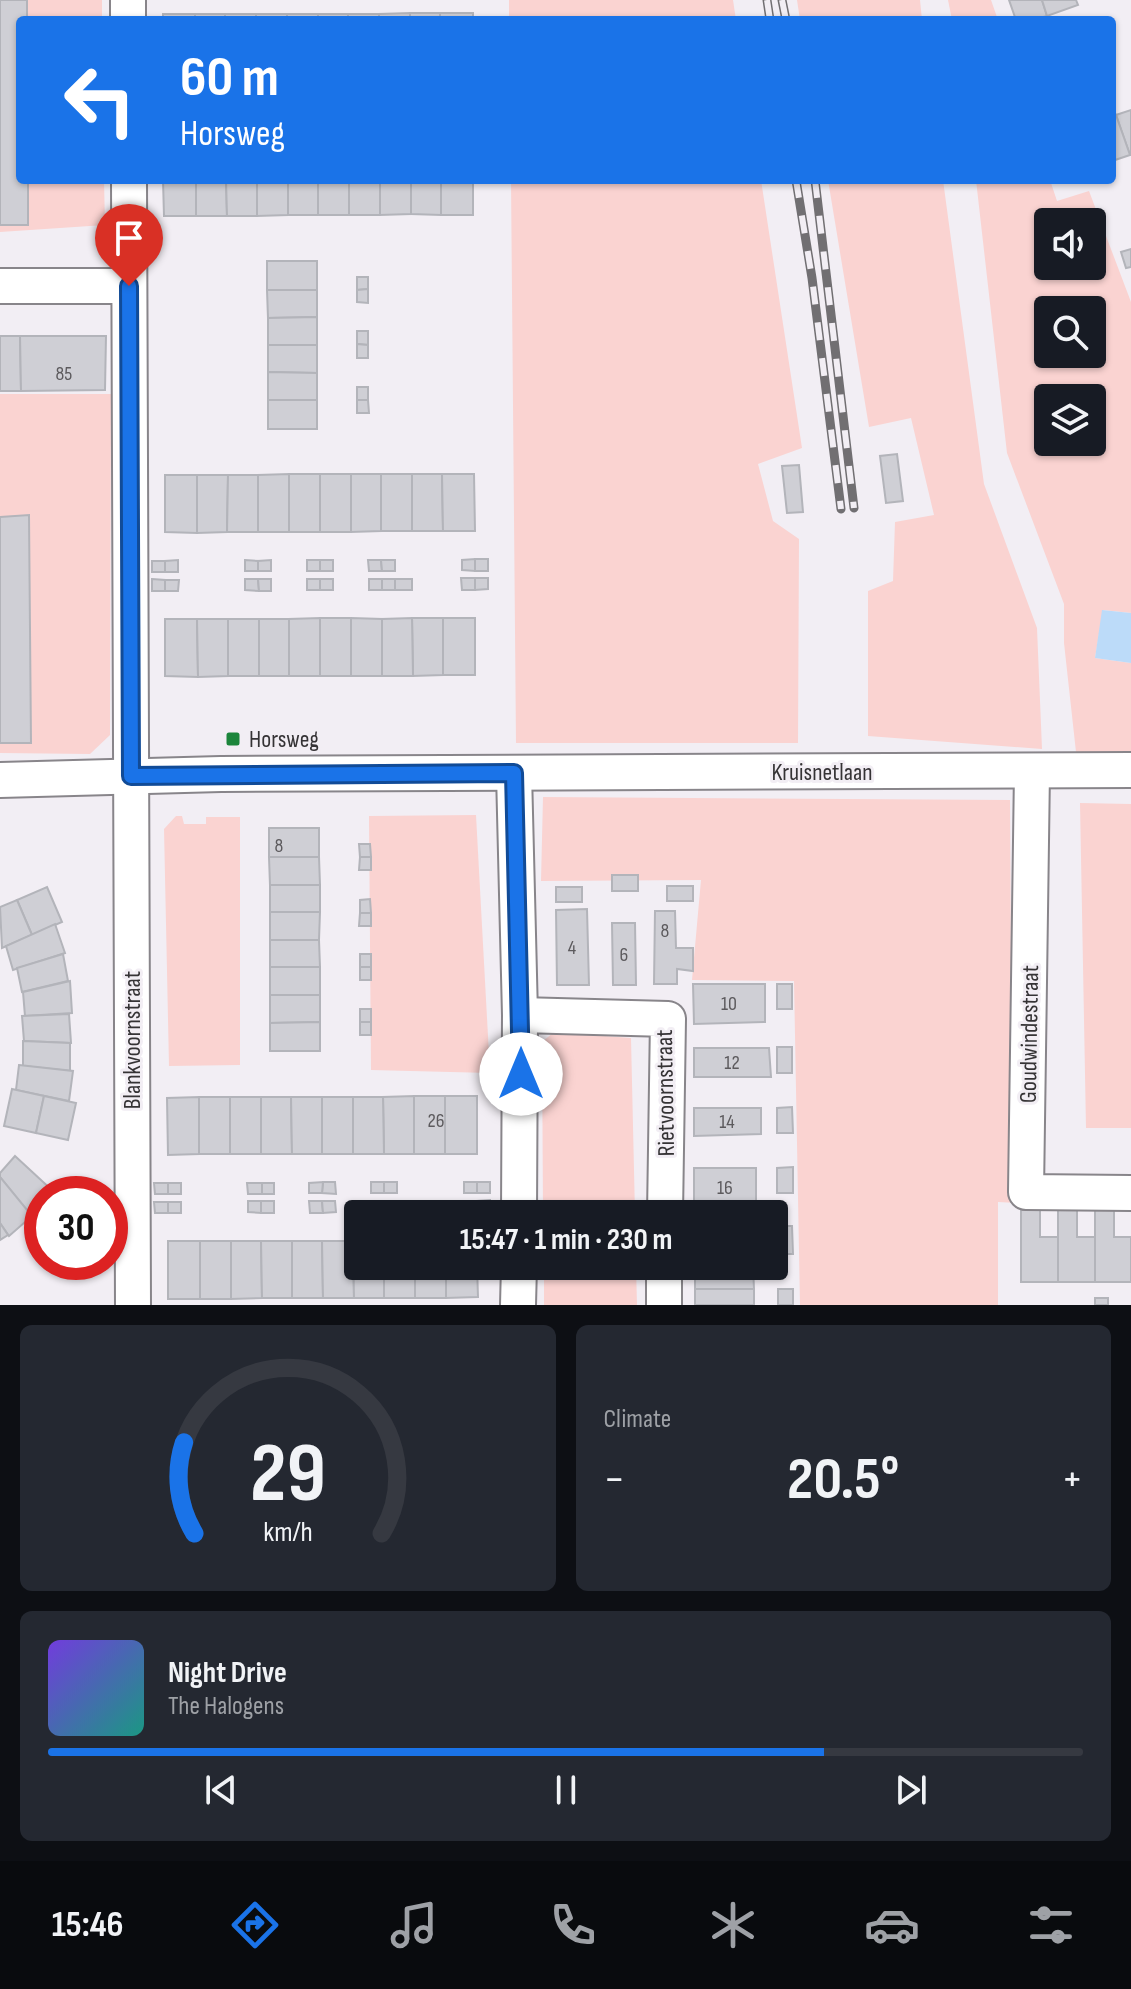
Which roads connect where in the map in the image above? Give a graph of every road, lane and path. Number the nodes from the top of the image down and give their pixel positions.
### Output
1 (129, 184) edge
2 (0, 286) edge
3 (129, 286) junction
4 (1131, 770) edge
5 (1032, 771) junction
6 (514, 773) junction
7 (131, 776) junction
8 (0, 780) edge
9 (520, 1015) junction
10 (1131, 1193) edge
11 (519, 1200) edge
12 (665, 1200) edge
13 (519, 1280) edge
14 (664, 1280) edge
15 (133, 1305) edge
16 (518, 1305) edge
17 (664, 1305) edge

1 - 3 street, Blankvoornstraat
2 - 3 street
3 - 7 street, Blankvoornstraat
4 - 5 street, Kruisnetlaan
5 - 6 street, Kruisnetlaan
5 - 10 street, Goudwindestraat
6 - 7 street
6 - 9 street
7 - 8 street
7 - 15 street, Blankvoornstraat
9 - 11 street
9 - 12 street, Rietvoornstraat
13 - 16 street
14 - 17 street

